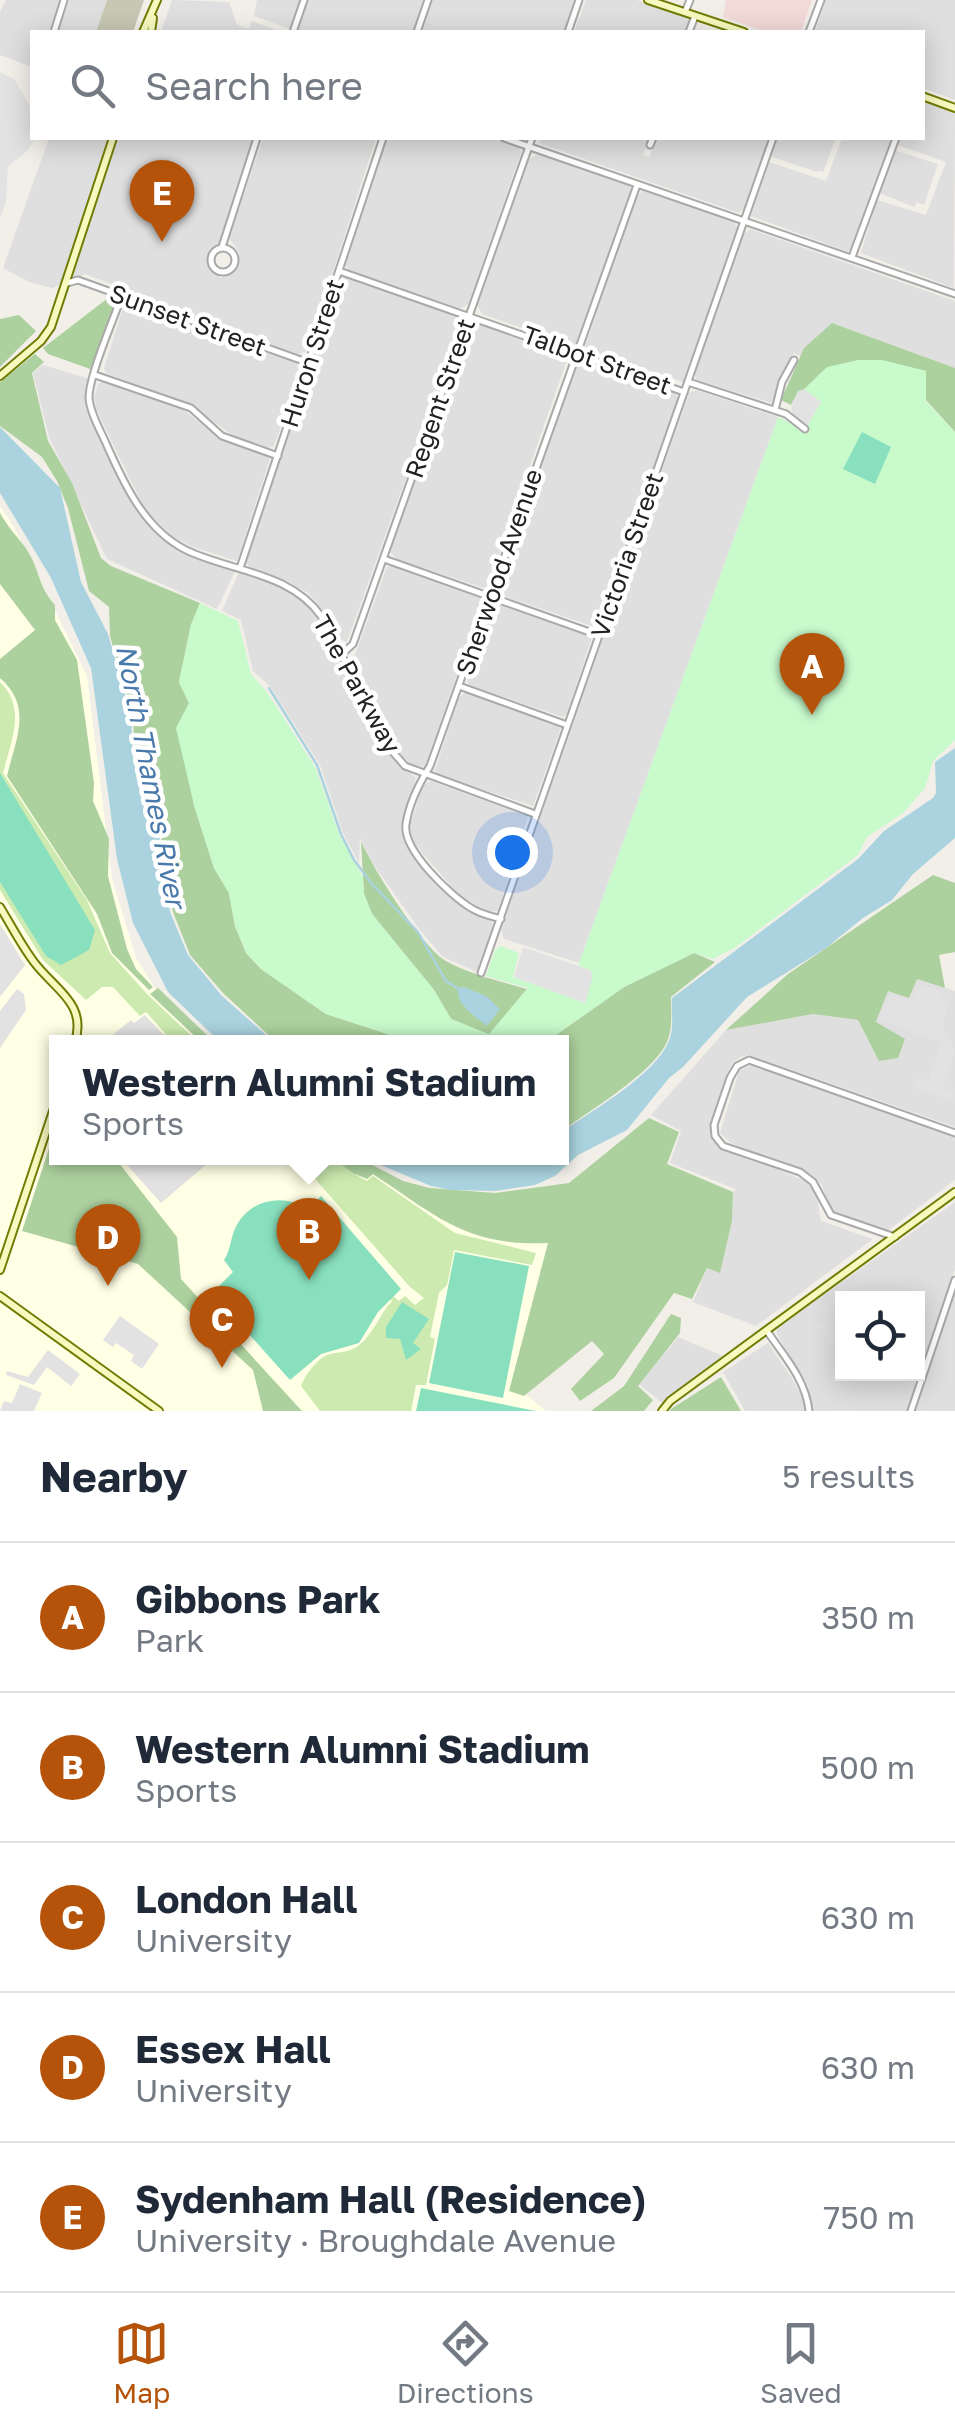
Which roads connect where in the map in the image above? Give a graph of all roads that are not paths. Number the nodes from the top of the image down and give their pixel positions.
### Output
1 (64, 0) edge
2 (157, 0) edge
3 (304, 0) edge
4 (428, 0) edge
5 (579, 0) edge
6 (648, 0) edge
7 (690, 0) edge
8 (820, 0) edge
9 (153, 12) junction
10 (685, 12) junction
11 (695, 16) junction
12 (55, 30) edge
13 (145, 30) edge
14 (152, 30) edge
15 (293, 30) edge
16 (418, 30) edge
17 (569, 30) edge
18 (691, 30) edge
19 (738, 30) edge
20 (810, 30) edge
21 (925, 97) edge
22 (955, 108) edge
23 (112, 140) edge
24 (257, 140) edge
25 (381, 140) edge
26 (510, 140) edge
27 (531, 140) edge
28 (772, 140) edge
29 (895, 140) edge
30 (529, 146) junction
31 (637, 185) junction
32 (744, 221) junction
33 (222, 246) junction
34 (852, 258) junction
35 (339, 271) junction
36 (67, 282) junction
37 (955, 294) edge
38 (122, 295) junction
39 (470, 314) junction
40 (577, 352) junction
41 (794, 360) dead end
42 (309, 363) junction
43 (95, 375) junction
44 (0, 376) edge
45 (688, 382) junction
46 (684, 392) junction
47 (776, 410) junction
48 (805, 429) dead end
49 (279, 456) junction
50 (384, 559) junction
51 (239, 568) junction
52 (491, 596) junction
53 (599, 635) junction
54 (342, 654) junction
55 (459, 686) junction
56 (567, 725) junction
57 (425, 775) junction
58 (536, 814) junction
59 (0, 907) edge
60 (500, 919) junction
61 (481, 974) dead end
62 (78, 1035) edge
63 (49, 1123) edge
64 (955, 1134) edge
65 (955, 1192) edge
66 (895, 1237) junction
67 (0, 1270) edge
68 (955, 1280) edge
69 (0, 1296) edge
70 (766, 1330) junction
71 (159, 1411) edge
72 (662, 1411) edge
73 (809, 1411) edge
74 (911, 1411) edge

1 - 12 street
2 - 9 main road
3 - 15 street
4 - 16 street
5 - 17 street
6 - 10 main road
7 - 10 street
8 - 20 street
9 - 13 main road
9 - 14 main road
10 - 11 main road
11 - 18 street
11 - 19 main road
21 - 22 main road
23 - 36 main road
24 - 33 street
25 - 35 street, Huron Street
26 - 30 street
27 - 30 street, Regent Street
28 - 32 street, Victoria Street
29 - 34 street
30 - 31 street
30 - 39 street, Regent Street
31 - 32 street
31 - 40 street, Sherwood Avenue
32 - 34 street
32 - 45 street, Victoria Street
33 - 33 street
34 - 37 street
35 - 39 street, Talbot Street
35 - 42 street, Huron Street
36 - 38 street, Sunset Street
36 - 44 main road
38 - 42 street, Sunset Street
38 - 43 street
39 - 40 street, Talbot Street
39 - 50 street, Regent Street
40 - 46 street, Talbot Street
40 - 52 street, Sherwood Avenue
41 - 47 street
42 - 49 street, Huron Street
43 - 49 street
43 - 51 street, The Parkway
45 - 46 street, Victoria Street
45 - 47 street
46 - 53 street, Victoria Street
47 - 48 street
49 - 51 street, Huron Street
50 - 52 street
50 - 54 street, Regent Street
51 - 54 street, The Parkway
52 - 53 street
52 - 55 street, Sherwood Avenue
53 - 56 street, Victoria Street
54 - 57 street, The Parkway
55 - 56 street
55 - 57 street, Sherwood Avenue
56 - 58 street, Victoria Street
57 - 58 street, The Parkway
57 - 60 street, Sherwood Avenue
58 - 60 street, Victoria Street
59 - 62 main road
60 - 61 street, Victoria Street
63 - 67 main road
64 - 66 street
65 - 66 main road
66 - 70 main road
68 - 74 street
69 - 71 main road
70 - 72 main road
70 - 73 street

